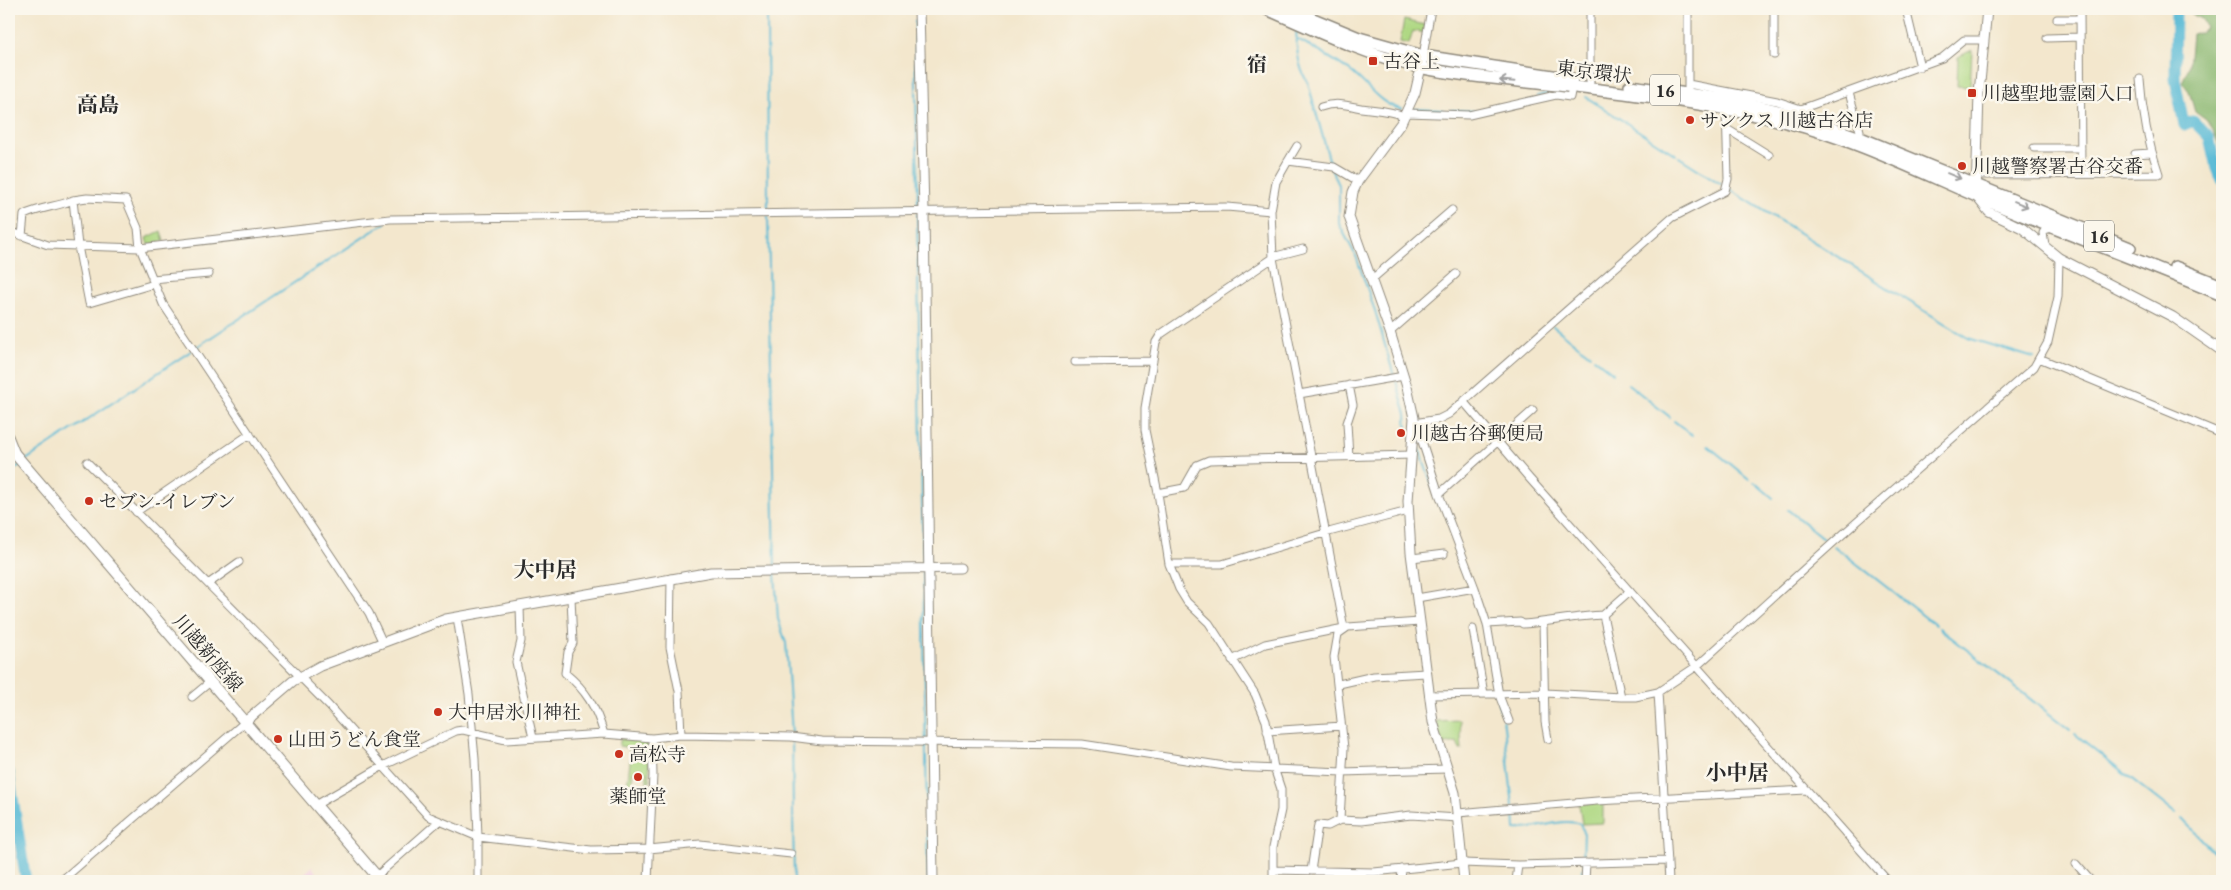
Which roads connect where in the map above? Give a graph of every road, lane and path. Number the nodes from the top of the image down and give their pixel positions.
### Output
1 (920, 9) edge
2 (1267, 9) edge
3 (1430, 9) edge
4 (1590, 9) edge
5 (1688, 9) edge
6 (1774, 9) edge
7 (1906, 9) edge
8 (1987, 9) edge
9 (2080, 9) edge
10 (1294, 10) edge
11 (2057, 19) dead end
12 (2080, 19) junction
13 (2080, 37) junction
14 (2047, 38) dead end
15 (1984, 40) junction
16 (1774, 55) dead end
17 (1422, 62) junction
18 (1920, 67) junction
19 (2140, 79) dead end
20 (1590, 82) junction
21 (1572, 87) junction
22 (1688, 88) junction
23 (1849, 93) junction
24 (1321, 107) dead end
25 (1724, 111) junction
26 (1796, 111) junction
27 (1405, 115) junction
28 (1727, 129) junction
29 (1859, 138) junction
30 (1297, 146) dead end
31 (2034, 148) dead end
32 (2081, 148) junction
33 (2135, 154) dead end
34 (2151, 154) junction
35 (1769, 155) dead end
36 (1288, 161) junction
37 (2081, 174) junction
38 (1728, 179) junction
39 (1358, 181) junction
40 (1976, 185) junction
41 (73, 200) junction
42 (1452, 210) dead end
43 (1271, 211) junction
44 (924, 212) junction
45 (2052, 228) junction
46 (9, 231) edge
47 (22, 236) junction
48 (78, 246) junction
49 (2045, 247) junction
50 (140, 248) junction
51 (1303, 249) dead end
52 (1273, 258) junction
53 (2060, 258) junction
54 (209, 274) dead end
55 (1456, 274) dead end
56 (1371, 280) junction
57 (153, 282) junction
58 (2222, 286) edge
59 (2222, 295) edge
60 (1390, 332) junction
61 (2222, 351) edge
62 (2039, 358) junction
63 (1153, 361) junction
64 (1076, 362) dead end
65 (1404, 376) junction
66 (1349, 385) junction
67 (1299, 394) junction
68 (1463, 401) junction
69 (1533, 410) dead end
70 (1414, 425) junction
71 (250, 434) junction
72 (2222, 434) edge
73 (9, 436) edge
74 (1497, 441) junction
75 (9, 447) edge
76 (1412, 455) junction
77 (1349, 457) junction
78 (18, 458) junction
79 (1312, 459) junction
80 (87, 462) dead end
81 (1158, 493) junction
82 (1439, 494) junction
83 (1408, 511) junction
84 (136, 512) junction
85 (1326, 533) junction
86 (1444, 554) dead end
87 (1412, 558) junction
88 (239, 562) dead end
89 (1169, 564) junction
90 (928, 568) junction
91 (960, 568) dead end
92 (671, 578) junction
93 (208, 584) junction
94 (1475, 588) junction
95 (1630, 591) junction
96 (571, 597) junction
97 (1417, 598) junction
98 (520, 606) junction
99 (1603, 615) junction
100 (457, 617) junction
101 (1420, 622) junction
102 (1543, 622) junction
103 (1487, 624) junction
104 (1344, 628) junction
105 (1473, 629) dead end
106 (383, 642) junction
107 (1232, 660) junction
108 (1697, 666) junction
109 (1426, 673) junction
110 (300, 677) junction
111 (210, 682) junction
112 (1339, 684) junction
113 (1658, 692) junction
114 (1484, 694) junction
115 (1545, 694) junction
116 (1430, 695) junction
117 (1499, 695) junction
118 (192, 697) dead end
119 (1621, 697) junction
120 (1509, 721) dead end
121 (245, 722) junction
122 (1342, 726) junction
123 (1266, 731) junction
124 (472, 733) junction
125 (604, 734) junction
126 (682, 735) junction
127 (532, 738) junction
128 (652, 738) junction
129 (1548, 739) dead end
130 (931, 743) junction
131 (384, 766) junction
132 (1274, 768) junction
133 (1447, 769) junction
134 (1342, 772) junction
135 (1807, 790) junction
136 (1664, 798) junction
137 (316, 805) junction
138 (1458, 816) junction
139 (1340, 820) junction
140 (439, 821) junction
141 (478, 837) junction
142 (649, 849) junction
143 (791, 854) dead end
144 (1668, 861) junction
145 (1462, 863) junction
146 (1586, 863) junction
147 (2076, 864) dead end
148 (1518, 865) junction
149 (1402, 869) junction
150 (1273, 870) junction
151 (1311, 871) junction
152 (376, 880) edge
153 (61, 881) edge
154 (478, 881) edge
155 (648, 881) edge
156 (933, 881) edge
157 (1273, 881) edge
158 (1401, 881) edge
159 (1464, 881) edge
160 (1516, 881) edge
161 (1585, 881) edge
162 (1669, 881) edge
163 (1888, 881) edge
164 (2091, 881) edge

1 - 44 street
2 - 17 highway, 東京環状 / 16
3 - 17 street
4 - 20 street
5 - 22 street
6 - 16 street
7 - 18 street
8 - 15 street
9 - 12 street
10 - 17 highway, 東京環状 / 16
11 - 12 street
12 - 13 street
13 - 14 street
13 - 32 street
15 - 18 street
15 - 40 street
17 - 20 highway, 東京環状 / 16
21 -> 17 highway, 東京環状 / 16
17 - 27 street
18 - 23 street
19 - 34 street
20 - 22 highway, 東京環状 / 16
21 - 25 highway, 東京環状 / 16
21 - 27 street
22 - 26 highway, 東京環状 / 16
23 - 26 street
23 - 29 street
24 - 27 street
25 - 28 street
25 - 38 street
25 - 40 highway, 東京環状 / 16
26 - 29 highway, 東京環状 / 16
27 - 39 street
28 - 35 street
28 - 38 street
29 -> 40 highway, 東京環状 / 16
30 - 36 street
31 - 32 street
32 - 37 street
33 - 34 street
34 - 37 street
36 - 39 street
36 - 43 street
37 - 40 street
38 - 68 street
39 - 56 street
40 - 45 highway, 東京環状 / 16
40 - 49 street
40 -> 58 highway, 東京環状 / 16
41 - 47 street
41 - 48 street
41 - 50 street
42 - 56 street
43 - 44 street
43 - 52 street
44 - 50 street
44 - 90 street
45 - 49 street
45 - 59 highway, 東京環状 / 16
46 - 47 street
47 - 48 street
48 - 50 street
48 - 57 street
49 - 53 street
50 - 57 street
51 - 52 street
52 - 63 street
52 - 67 street
53 - 61 street
53 - 62 street
54 - 57 street
55 - 60 street
56 - 60 street
57 - 71 street
60 - 65 street
62 - 72 street
62 - 108 street
63 - 64 street
63 - 81 street
65 - 66 street
65 - 70 street
66 - 67 street
66 - 77 street
67 - 79 street
68 - 70 street
68 - 74 street
69 - 74 street
70 - 76 street
70 - 82 street
71 - 84 street
71 - 106 street
73 - 78 street
74 - 82 street
74 - 95 street
75 - 78 main road, 川越新座線
76 - 77 street
76 - 83 street
77 - 79 street
78 - 111 main road, 川越新座線
79 - 81 street
79 - 85 street
80 - 84 street
81 - 89 street
82 - 94 street
83 - 85 street
83 - 87 street
84 - 93 street
85 - 89 street
85 - 104 street
86 - 87 street
87 - 97 street
88 - 93 street
89 - 107 street
90 - 91 street
90 - 92 street
90 - 130 street
92 - 96 street
92 - 126 street
93 - 110 street
94 - 97 street
94 - 103 street
95 - 99 street
95 - 108 street
96 - 98 street
96 - 125 street
97 - 101 street
98 - 100 street
98 - 127 street
99 - 102 street
99 - 119 street
100 - 106 street
100 - 124 street
101 - 104 street
101 - 109 street
102 - 103 street
102 - 115 street
103 - 117 street
104 - 107 street
104 - 112 street
105 - 114 street
106 - 110 street
107 - 123 street
108 - 113 street
108 - 135 street
109 - 112 street
109 - 116 street
110 - 121 street
110 - 131 street
111 - 118 street
111 - 121 main road, 川越新座線
112 - 122 street
113 - 119 street
113 - 136 street
114 - 116 street
114 - 117 street
115 - 117 street
115 - 119 street
115 - 129 street
116 - 133 street
117 - 120 street
121 - 137 main road, 川越新座線
121 - 153 street
122 - 123 street
122 - 134 street
123 - 132 street
124 - 127 street
124 - 131 street
124 - 141 street
125 - 127 street
125 - 128 street
126 - 128 street
126 - 130 street
128 - 142 street
130 - 132 street
130 - 156 street
131 - 137 street
131 - 140 street
132 - 134 street
132 - 150 street
133 - 134 street
133 - 138 street
134 - 139 street
135 - 136 street
135 - 163 street
136 - 138 street
136 - 144 street
137 - 152 main road, 川越新座線
138 - 139 street
138 - 145 street
139 - 151 street
140 - 141 street
140 - 152 street
141 - 142 street
141 - 154 street
142 - 143 street
142 - 155 street
144 - 146 street
144 - 162 street
145 - 148 street
145 - 149 street
145 - 159 street
146 - 148 street
146 - 161 street
147 - 164 street
148 - 160 street
149 - 151 street
149 - 158 street
150 - 151 street
150 - 157 street

